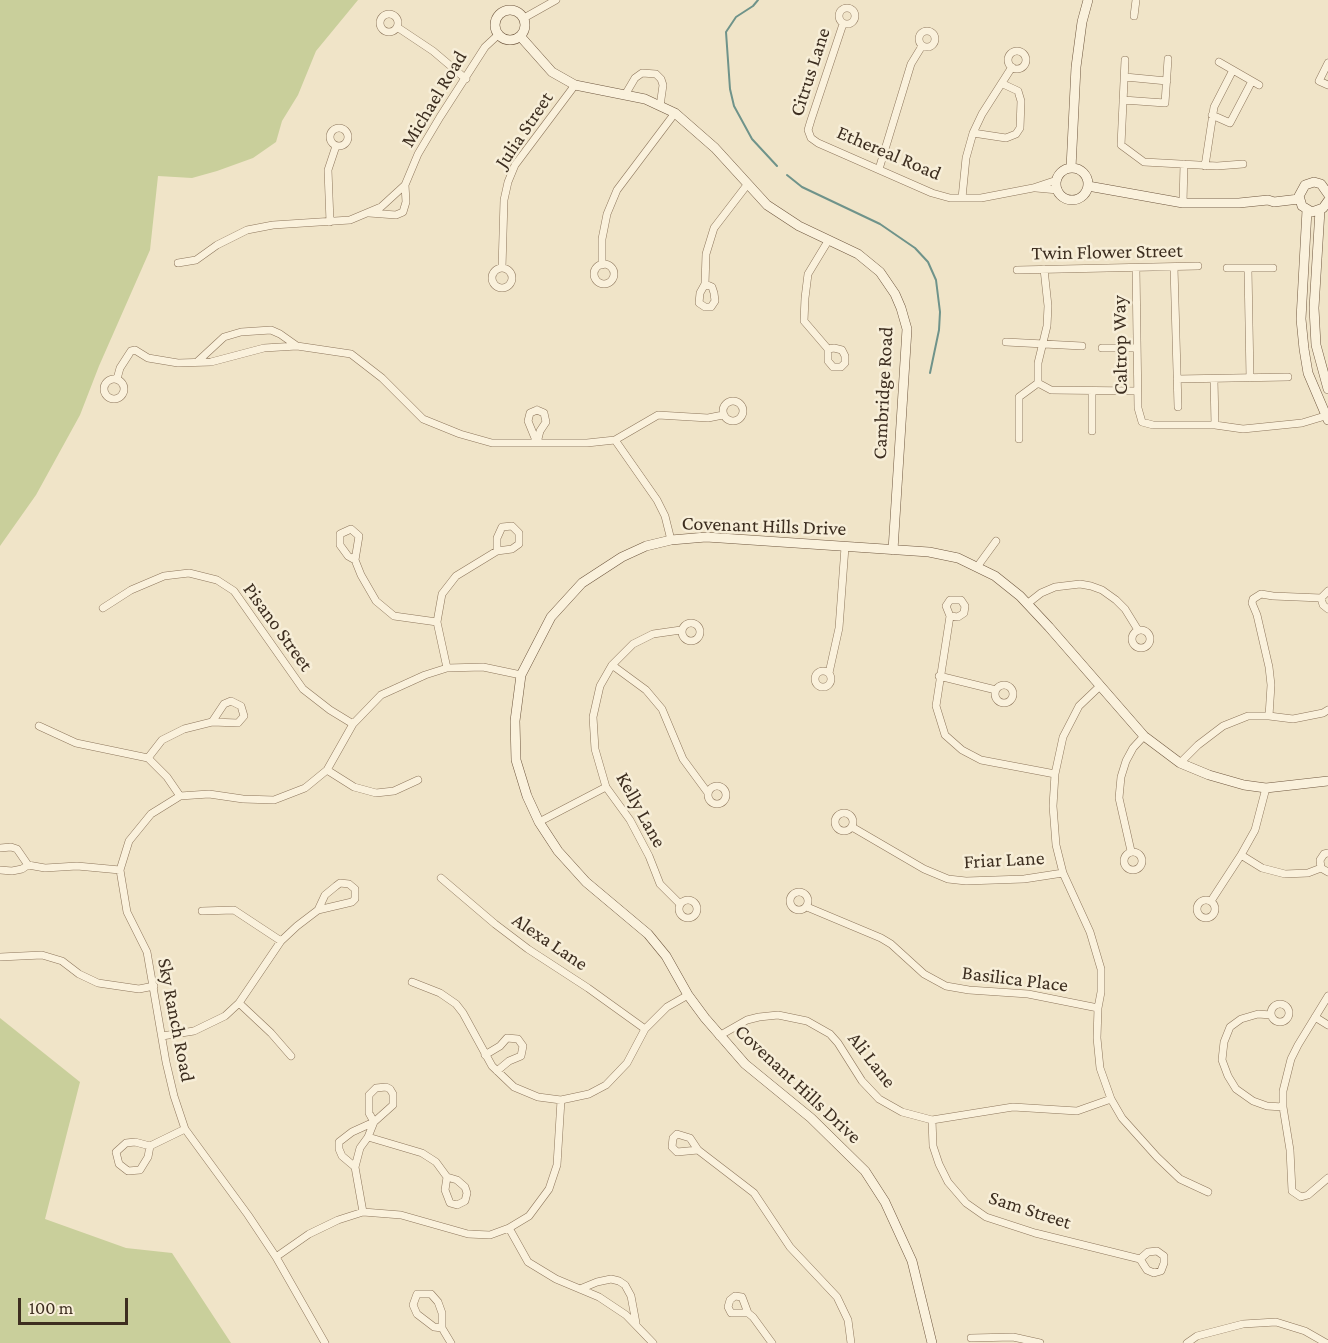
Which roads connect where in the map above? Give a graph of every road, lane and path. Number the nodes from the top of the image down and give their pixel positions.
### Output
1 (556, 0) edge
2 (1088, 0) edge
3 (1136, 0) edge
4 (1134, 15) dead end
5 (524, 18) junction
6 (843, 24) dead end
7 (397, 27) dead end
8 (499, 34) junction
9 (520, 36) junction
10 (922, 46) dead end
11 (1168, 59) dead end
12 (1125, 60) dead end
13 (1219, 62) dead end
14 (1328, 63) edge
15 (1012, 68) dead end
16 (1233, 70) junction
17 (1125, 77) junction
18 (466, 79) junction
19 (1167, 81) junction
20 (1003, 84) junction
21 (575, 85) junction
22 (1328, 85) edge
23 (625, 94) junction
24 (1123, 100) junction
25 (660, 106) junction
26 (675, 113) junction
27 (1212, 115) junction
28 (808, 130) joint
29 (973, 133) junction
30 (336, 146) dead end
31 (1185, 164) junction
32 (1243, 164) dead end
33 (1204, 166) junction
34 (1071, 168) junction
35 (879, 169) junction
36 (405, 185) junction
37 (747, 185) junction
38 (1057, 185) junction
39 (1088, 186) junction
40 (1327, 190) edge
41 (1300, 196) junction
42 (962, 198) junction
43 (1328, 202) edge
44 (1183, 203) junction
45 (1307, 210) junction
46 (1320, 210) junction
47 (367, 213) junction
48 (330, 222) junction
49 (828, 241) junction
50 (178, 263) dead end
51 (602, 265) dead end
52 (1198, 266) dead end
53 (1174, 267) junction
54 (502, 268) dead end
55 (1136, 268) junction
56 (1227, 268) dead end
57 (1273, 268) dead end
58 (1248, 269) junction
59 (1017, 270) dead end
60 (1044, 270) junction
61 (705, 284) dead end
62 (1006, 342) dead end
63 (1044, 344) junction
64 (297, 346) junction
65 (1082, 346) dead end
66 (1102, 348) dead end
67 (1137, 348) junction
68 (828, 349) dead end
69 (197, 362) junction
70 (1288, 377) dead end
71 (1250, 378) junction
72 (117, 379) dead end
73 (1177, 379) junction
74 (1214, 379) junction
75 (1038, 383) junction
76 (1328, 389) edge
77 (1092, 391) junction
78 (1137, 391) junction
79 (1178, 407) dead end
80 (723, 415) dead end
81 (1327, 417) edge
82 (1215, 425) junction
83 (1092, 430) dead end
84 (1019, 439) dead end
85 (615, 440) junction
86 (671, 540) junction
87 (996, 541) dead end
88 (845, 547) junction
89 (893, 550) junction
90 (497, 551) dead end
91 (356, 560) dead end
92 (976, 567) junction
93 (1328, 591) edge
94 (1321, 598) junction
95 (1028, 604) junction
96 (104, 608) dead end
97 (1328, 609) edge
98 (950, 616) dead end
99 (437, 622) junction
100 (681, 630) dead end
101 (1138, 630) dead end
102 (612, 665) junction
103 (447, 668) junction
104 (829, 673) dead end
105 (521, 675) junction
106 (939, 676) junction
107 (1100, 686) junction
108 (996, 690) dead end
109 (1328, 711) edge
110 (1269, 716) junction
111 (212, 722) junction
112 (353, 724) junction
113 (39, 726) dead end
114 (1143, 736) junction
115 (148, 758) junction
116 (1180, 763) junction
117 (327, 770) junction
118 (1055, 774) junction
119 (418, 780) dead end
120 (1328, 781) edge
121 (606, 787) junction
122 (1266, 788) junction
123 (708, 793) dead end
124 (180, 796) junction
125 (539, 822) junction
126 (852, 827) dead end
127 (0, 848) edge
128 (1131, 851) dead end
129 (1328, 853) edge
130 (1241, 855) junction
131 (28, 865) junction
132 (0, 870) edge
133 (120, 870) junction
134 (1325, 870) edge
135 (1063, 873) junction
136 (441, 878) dead end
137 (1211, 901) dead end
138 (680, 904) dead end
139 (807, 907) dead end
140 (318, 910) junction
141 (202, 911) dead end
142 (281, 941) junction
143 (0, 957) edge
144 (412, 982) dead end
145 (154, 986) junction
146 (688, 995) junction
147 (1328, 996) edge
148 (239, 1003) junction
149 (1098, 1008) junction
150 (1271, 1015) dead end
151 (1315, 1017) junction
152 (1328, 1025) edge
153 (645, 1029) junction
154 (162, 1036) junction
155 (719, 1036) junction
156 (485, 1055) junction
157 (291, 1056) dead end
158 (497, 1071) junction
159 (1111, 1099) junction
160 (561, 1100) junction
161 (1283, 1107) junction
162 (932, 1120) junction
163 (374, 1122) junction
164 (185, 1129) junction
165 (368, 1137) junction
166 (150, 1146) junction
167 (698, 1150) dead end
168 (355, 1167) junction
169 (447, 1177) dead end
170 (1328, 1178) edge
171 (1208, 1192) dead end
172 (363, 1212) junction
173 (509, 1228) junction
174 (276, 1257) junction
175 (1140, 1259) dead end
176 (580, 1289) junction
177 (747, 1313) dead end
178 (636, 1323) junction
179 (442, 1328) junction
180 (971, 1338) dead end
181 (1324, 1342) edge
182 (326, 1343) edge
183 (451, 1343) edge
184 (653, 1343) edge
185 (772, 1343) edge
186 (851, 1343) edge
187 (932, 1343) edge
188 (1040, 1343) edge
189 (1187, 1343) edge

1 - 5 street
2 - 34 street
3 - 4 street
5 - 8 street
5 - 9 street
6 - 28 street, Citrus Lane
7 - 18 street
8 - 9 street
8 - 18 street, Michael Road
9 - 21 street, Cambridge Road
10 - 35 street
11 - 19 street
12 - 17 street
13 - 16 street
14 - 22 street
15 - 20 street
16 - 27 street
16 - 27 street
17 - 19 street
17 - 24 street
18 - 36 street, Michael Road
19 - 24 street
20 - 29 street
20 - 29 street
21 - 23 street, Cambridge Road
21 - 54 street, Julia Street
23 - 25 street, Cambridge Road
23 - 25 street
24 - 31 street
25 - 26 street, Cambridge Road
26 - 37 street, Cambridge Road
26 - 51 street
27 - 33 street
28 - 35 street, Ethereal Road
29 - 42 street
30 - 48 street
31 - 33 street
31 - 44 street
32 - 33 street
34 - 38 street
34 - 39 street
35 - 42 street, Ethereal Road
36 - 47 street, Michael Road
36 - 47 street, Michael Road
37 - 49 street, Cambridge Road
37 - 61 street
38 - 39 street
38 - 42 street, Ethereal Road
39 - 44 street
40 - 41 street
41 - 44 street
41 - 45 street
43 - 46 street
45 - 46 street
45 - 81 street
46 - 76 street
47 - 48 street, Michael Road
48 - 50 street, Michael Road
49 - 68 street
49 - 89 street, Cambridge Road
52 - 53 street, Twin Flower Street
53 - 55 street, Twin Flower Street
53 - 73 street
55 - 60 street, Twin Flower Street
55 - 67 street, Caltrop Way
56 - 58 street
57 - 58 street
58 - 71 street
59 - 60 street, Twin Flower Street
60 - 63 street
62 - 63 street
63 - 65 street
63 - 75 street
64 - 69 street
64 - 69 street
64 - 85 street
66 - 67 street
67 - 78 street, Caltrop Way
69 - 72 street
70 - 71 street
71 - 74 street
73 - 74 street
73 - 79 street
74 - 82 street
75 - 77 street
75 - 84 street
77 - 78 street
77 - 83 street
78 - 82 street, Caltrop Way
80 - 85 street
81 - 82 street
85 - 86 street
86 - 88 street, Covenant Hills Drive
86 - 105 street, Covenant Hills Drive
87 - 92 street
88 - 89 street, Covenant Hills Drive
88 - 104 street
89 - 92 street, Covenant Hills Drive
90 - 99 street
91 - 99 street
92 - 95 street, Covenant Hills Drive
93 - 94 street
94 - 97 street
94 - 110 street
95 - 101 street
95 - 107 street, Covenant Hills Drive
96 - 112 street, Pisano Street
98 - 106 street
99 - 103 street
100 - 102 street, Kelly Lane
102 - 121 street, Kelly Lane
102 - 123 street
103 - 105 street, Sky Ranch Road
103 - 112 street, Sky Ranch Road
105 - 125 street, Covenant Hills Drive
106 - 108 street
106 - 118 street
107 - 114 street, Covenant Hills Drive
107 - 118 street
109 - 110 street
110 - 116 street
111 - 111 street
111 - 115 street
112 - 117 street, Sky Ranch Road
113 - 115 street
114 - 116 street, Covenant Hills Drive
114 - 128 street
115 - 124 street
116 - 122 street, Covenant Hills Drive
117 - 119 street
117 - 124 street, Sky Ranch Road
118 - 135 street
120 - 122 street, Covenant Hills Drive
121 - 125 street
121 - 138 street, Kelly Lane
122 - 130 street
124 - 133 street, Sky Ranch Road
125 - 146 street, Covenant Hills Drive
126 - 135 street, Friar Lane
127 - 131 street
129 - 134 street
130 - 134 street
130 - 137 street
131 - 132 street
131 - 133 street
133 - 145 street, Sky Ranch Road
135 - 149 street
136 - 153 street, Alexa Lane
139 - 149 street, Basilica Place
140 - 140 street
140 - 142 street
141 - 142 street
142 - 148 street
143 - 145 street
144 - 156 street
145 - 154 street, Sky Ranch Road
146 - 153 street
146 - 155 street, Covenant Hills Drive
147 - 151 street
148 - 154 street
148 - 157 street
149 - 159 street
150 - 161 street
151 - 152 street
151 - 161 street
153 - 160 street
154 - 164 street, Sky Ranch Road
155 - 162 street, Ali Lane
155 - 187 street, Covenant Hills Drive
156 - 158 street
156 - 158 street
158 - 160 street
159 - 162 street, Ali Lane
159 - 171 street
160 - 173 street
161 - 170 street
162 - 175 street, Sam Street
163 - 163 street
163 - 165 street
163 - 168 street
164 - 166 street
164 - 174 street, Sky Ranch Road
165 - 168 street
165 - 169 street
166 - 166 street
167 - 186 street
168 - 172 street
172 - 173 street
172 - 174 street
173 - 176 street
174 - 182 street, Sky Ranch Road
176 - 178 street
176 - 178 street
177 - 185 street
178 - 184 street
179 - 179 street
179 - 183 street
180 - 188 street
181 - 189 street

